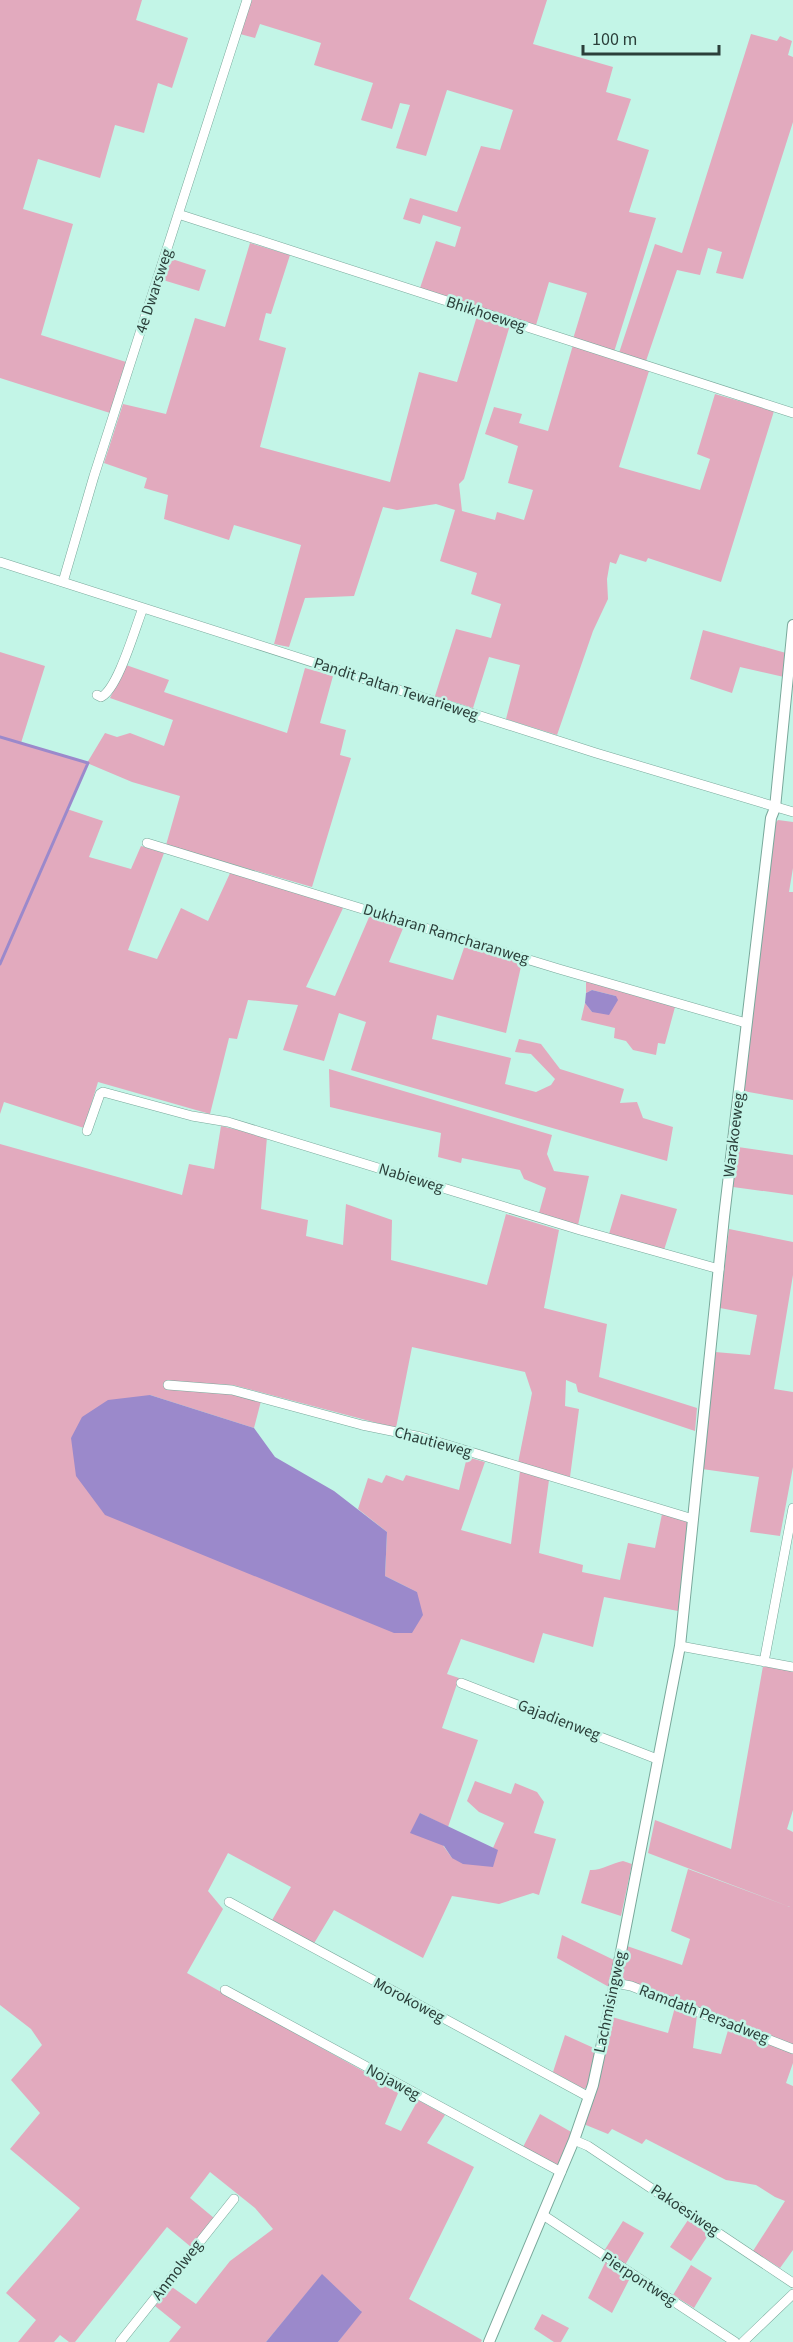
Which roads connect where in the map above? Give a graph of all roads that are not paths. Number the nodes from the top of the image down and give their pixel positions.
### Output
1 (247, 0) edge
2 (178, 214) junction
3 (793, 413) edge
4 (0, 562) edge
5 (63, 582) junction
6 (143, 608) junction
7 (793, 625) edge
8 (97, 695) dead end
9 (775, 808) junction
10 (793, 812) edge
11 (147, 843) dead end
12 (746, 1023) junction
13 (87, 1131) dead end
14 (719, 1269) junction
15 (168, 1385) dead end
16 (793, 1508) edge
17 (693, 1519) junction
18 (680, 1646) junction
19 (764, 1662) junction
20 (793, 1667) edge
21 (460, 1683) dead end
22 (657, 1759) junction
23 (229, 1902) dead end
24 (615, 1983) junction
25 (225, 1990) dead end
26 (793, 2049) edge
27 (589, 2097) junction
28 (574, 2140) junction
29 (561, 2172) junction
30 (234, 2199) dead end
31 (543, 2215) junction
32 (793, 2283) edge
33 (793, 2294) edge
34 (120, 2342) edge
35 (489, 2342) edge
36 (735, 2342) edge
37 (743, 2342) edge

1 - 2 street, 4e Dwarsweg
2 - 3 street, Bhikhoeweg
2 - 5 street, 4e Dwarsweg
4 - 5 street, Pandit Paltan Tewarieweg
5 - 6 street, Pandit Paltan Tewarieweg
6 - 8 street
6 - 9 street, Pandit Paltan Tewarieweg
7 - 9 street, Warakoeweg
9 - 10 street, Pandit Paltan Tewarieweg
9 - 12 street, Warakoeweg
11 - 12 street, Dukharan Ramcharanweg
12 - 14 street, Warakoeweg
13 - 14 street, Nabieweg
14 - 17 street, Warakoeweg
15 - 17 street, Chautieweg
16 - 19 street
17 - 18 street, Warakoeweg
18 - 19 street
18 - 22 street, Lachmisingweg
19 - 20 street
21 - 22 street, Gajadienweg
22 - 24 street, Lachmisingweg
23 - 27 street, Morokoweg
24 - 26 street, Ramdath Persadweg
24 - 27 street, Lachmisingweg
25 - 29 street, Nojaweg
27 - 28 street, Lachmisingweg
28 - 29 street, Lachmisingweg
28 - 32 street, Pakoesiweg
29 - 31 street, Lachmisingweg
30 - 34 street, Anmolweg
31 - 35 street, Lachmisingweg
31 - 36 street, Pierpontweg
33 - 37 street

